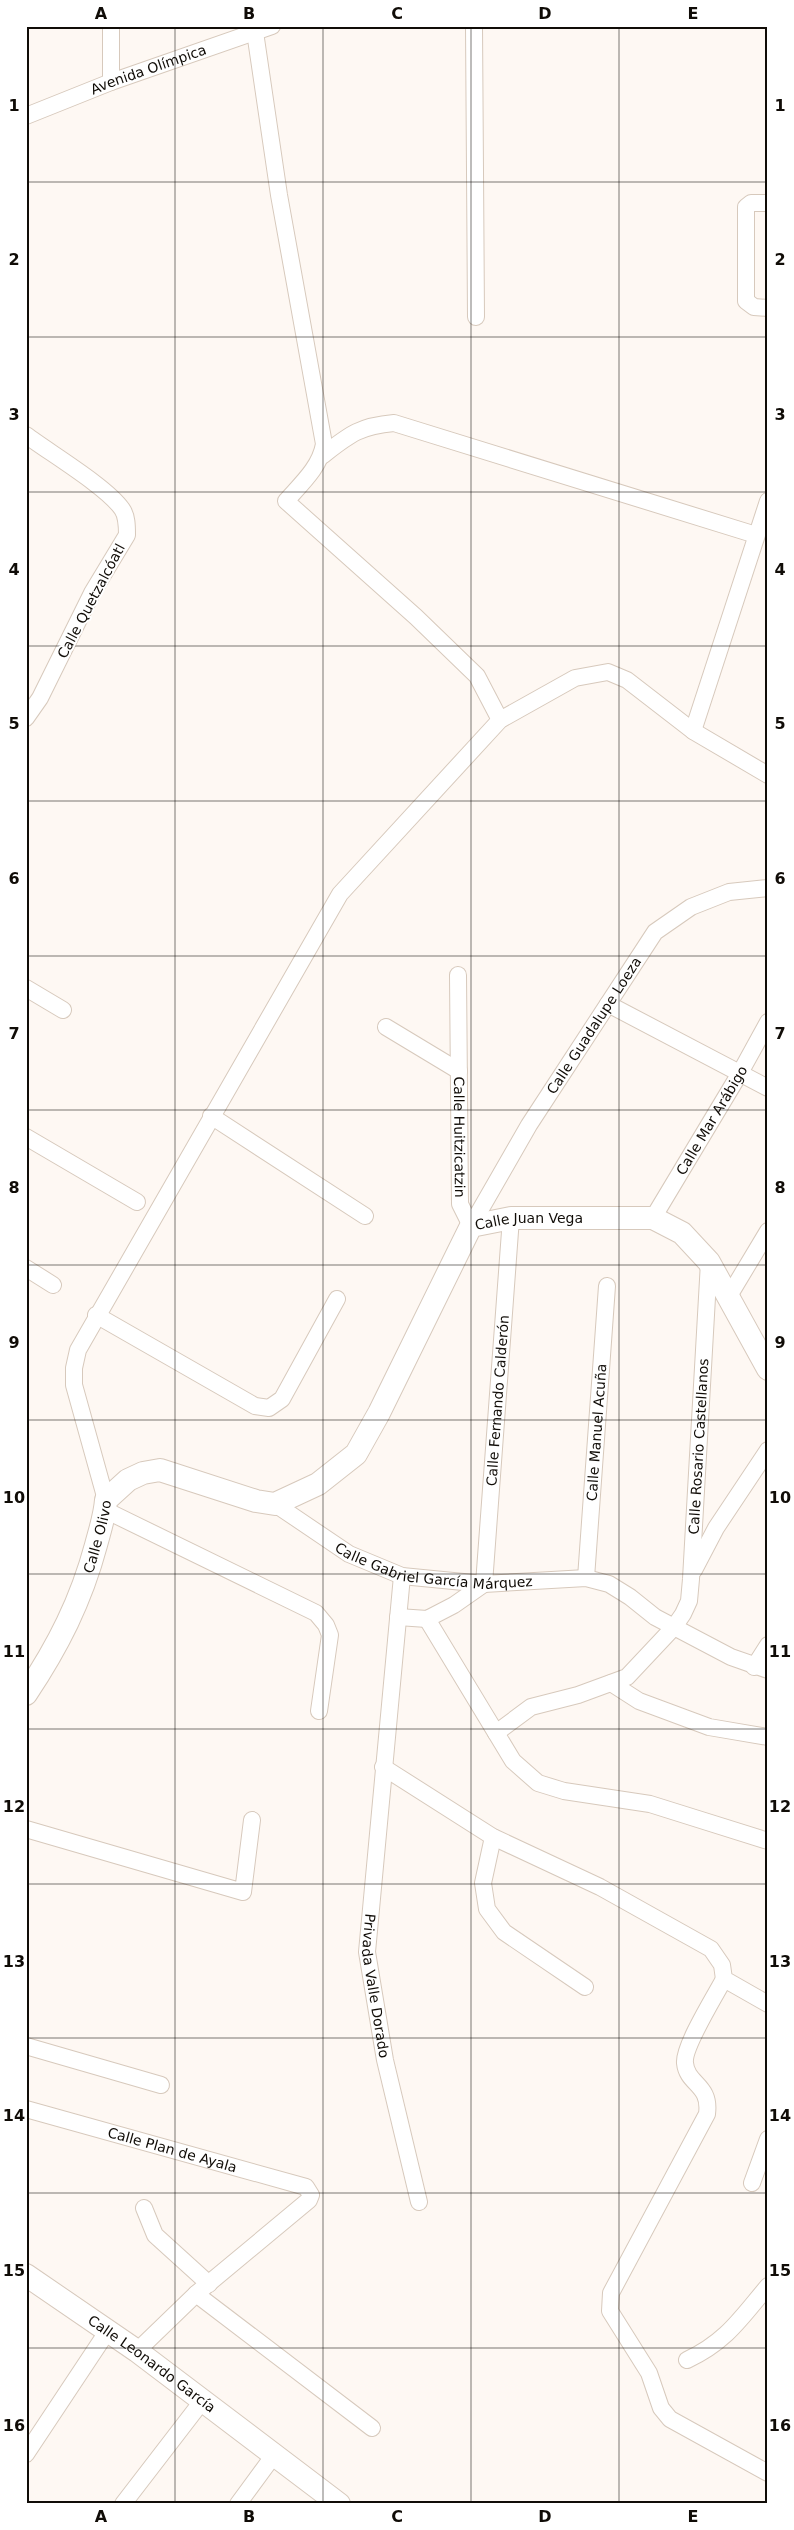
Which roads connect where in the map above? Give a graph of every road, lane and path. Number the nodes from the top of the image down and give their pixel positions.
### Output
1 (111, 26) edge
2 (272, 26) edge
3 (474, 26) edge
4 (255, 32) junction
5 (111, 82) junction
6 (26, 116) edge
7 (768, 202) edge
8 (768, 308) edge
9 (476, 317) dead end
10 (26, 435) edge
11 (322, 456) junction
12 (768, 501) edge
13 (756, 535) junction
14 (26, 718) edge
15 (500, 720) junction
16 (693, 731) junction
17 (768, 775) edge
18 (768, 888) edge
19 (458, 975) dead end
20 (26, 988) edge
21 (608, 1004) junction
22 (63, 1010) dead end
23 (768, 1022) edge
24 (386, 1027) dead end
25 (458, 1071) junction
26 (740, 1073) junction
27 (768, 1088) edge
28 (211, 1116) junction
29 (26, 1137) edge
30 (137, 1202) dead end
31 (365, 1216) dead end
32 (511, 1218) junction
33 (653, 1218) junction
34 (471, 1226) junction
35 (768, 1231) edge
36 (709, 1262) junction
37 (26, 1268) edge
38 (54, 1285) dead end
39 (607, 1286) dead end
40 (729, 1296) junction
41 (336, 1299) dead end
42 (96, 1315) junction
43 (768, 1369) edge
44 (768, 1450) edge
45 (275, 1504) junction
46 (106, 1505) junction
47 (402, 1576) junction
48 (586, 1578) junction
49 (690, 1579) junction
50 (484, 1584) junction
51 (398, 1617) junction
52 (427, 1619) junction
53 (674, 1627) junction
54 (768, 1645) edge
55 (761, 1669) edge
56 (611, 1683) junction
57 (26, 1694) edge
58 (319, 1711) dead end
59 (496, 1733) junction
60 (768, 1737) edge
61 (383, 1767) junction
62 (252, 1820) dead end
63 (26, 1829) edge
64 (493, 1837) junction
65 (768, 1841) edge
66 (724, 1979) junction
67 (585, 1987) dead end
68 (768, 2004) edge
69 (26, 2046) edge
70 (161, 2085) dead end
71 (26, 2109) edge
72 (768, 2139) edge
73 (752, 2183) dead end
74 (419, 2202) dead end
75 (144, 2208) dead end
76 (26, 2275) edge
77 (209, 2284) junction
78 (768, 2286) edge
79 (196, 2294) junction
80 (107, 2332) junction
81 (137, 2351) junction
82 (687, 2360) dead end
83 (203, 2400) junction
84 (372, 2428) dead end
85 (26, 2454) edge
86 (274, 2455) junction
87 (768, 2473) edge
88 (123, 2504) edge
89 (238, 2504) edge
90 (339, 2504) edge

1 - 5 street
2 - 4 street, Avenida Olímpica
3 - 9 street
4 - 5 street, Avenida Olímpica
4 - 11 street
5 - 6 street, Avenida Olímpica
7 - 8 street
10 - 14 street, Calle Quetzalcóatl
11 - 13 street
11 - 15 street
12 - 13 street
13 - 16 street
15 - 16 street
15 - 28 street
16 - 17 street
18 - 21 street, Calle Guadalupe Loeza
19 - 25 street
20 - 22 street
21 - 26 street
21 - 34 street, Calle Guadalupe Loeza
23 - 26 street, Calle Mar Arábigo
24 - 25 street, Calle Huitzicatzin
25 - 34 street, Calle Huitzicatzin
26 - 27 street
26 - 33 street, Calle Mar Arábigo
28 - 31 street
28 - 42 street
29 - 30 street
32 - 33 street, Calle Juan Vega
32 - 34 street, Calle Juan Vega
32 - 50 street, Calle Fernando Calderón
33 - 36 street, Calle Juan Vega
34 - 45 street, Calle Juan Vega
35 - 40 street
36 - 40 street, Calle Juan Vega
36 - 49 street, Calle Rosario Castellanos
37 - 38 street
39 - 48 street, Calle Manuel Acuña
40 - 43 street, Calle Juan Vega
41 - 42 street
42 - 46 street, Calle Olivo
44 - 49 street
45 - 46 street, Calle Gabriel García Márquez
45 - 47 street, Calle Gabriel García Márquez
46 - 57 street, Calle Olivo
46 - 58 street
47 - 50 street, Calle Gabriel García Márquez
47 - 51 street, Privada Valle Dorado
48 - 50 street, Calle Gabriel García Márquez
48 - 53 street, Calle Gabriel García Márquez
49 - 53 street, Calle Rosario Castellanos
50 - 52 street
51 - 52 street
51 - 61 street, Privada Valle Dorado
52 - 59 street
53 - 55 street, Calle Gabriel García Márquez
53 - 56 street, Calle Rosario Castellanos
54 - 55 street
56 - 59 street, Calle Rosario Castellanos
56 - 60 street
59 - 65 street
61 - 64 street
61 - 74 street, Privada Valle Dorado
62 - 63 street
64 - 66 street
64 - 67 street
66 - 68 street
66 - 87 street
69 - 70 street
71 - 77 street, Calle Plan de Ayala
72 - 73 street
75 - 77 street
76 - 80 street, Calle Leonardo García
77 - 79 street
78 - 82 street
79 - 81 street
79 - 84 street
80 - 81 street, Calle Leonardo García
80 - 85 street
81 - 83 street, Calle Leonardo García
83 - 86 street, Calle Leonardo García
83 - 88 street
86 - 89 street
86 - 90 street, Calle Leonardo García

